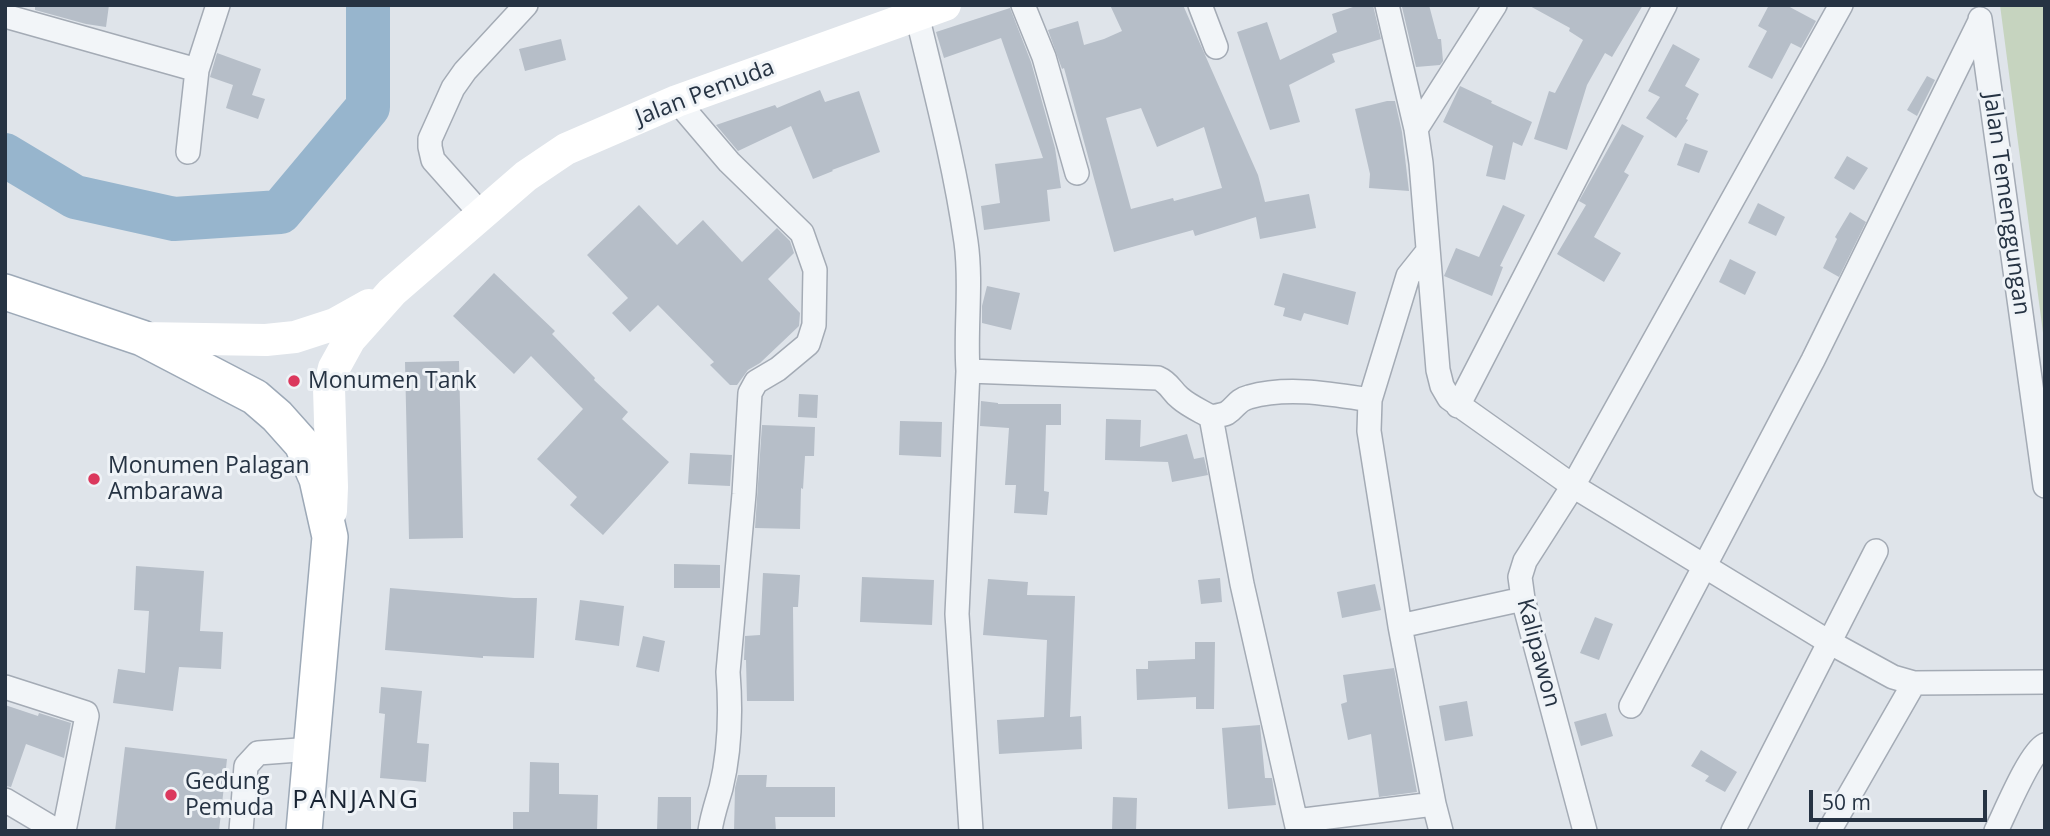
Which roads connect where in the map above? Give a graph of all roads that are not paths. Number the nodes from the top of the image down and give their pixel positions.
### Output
1 (218, 5) edge
2 (526, 5) edge
3 (1023, 5) edge
4 (1200, 5) edge
5 (1387, 5) edge
6 (1495, 5) edge
7 (1665, 5) edge
8 (1841, 5) edge
9 (931, 10) edge
10 (1979, 13) edge
11 (18, 14) edge
12 (1216, 47) dead end
13 (197, 70) junction
14 (677, 101) junction
15 (1416, 129) junction
16 (188, 152) dead end
17 (1077, 173) dead end
18 (481, 214) junction
19 (1428, 251) junction
20 (5, 292) edge
21 (392, 292) junction
22 (142, 338) junction
23 (968, 371) junction
24 (1370, 400) junction
25 (1458, 406) junction
26 (1211, 417) junction
27 (1573, 486) junction
28 (2045, 486) edge
29 (330, 537) junction
30 (1875, 551) dead end
31 (1703, 565) junction
32 (1523, 599) junction
33 (1400, 626) junction
34 (1829, 642) junction
35 (2045, 681) edge
36 (1914, 682) junction
37 (5, 687) edge
38 (1631, 706) dead end
39 (2045, 745) edge
40 (312, 749) junction
41 (5, 800) edge
42 (1434, 804) junction
43 (1297, 826) edge
44 (57, 831) edge
45 (64, 831) edge
46 (241, 831) edge
47 (304, 831) edge
48 (710, 831) edge
49 (971, 831) edge
50 (1441, 831) edge
51 (1586, 831) edge
52 (1733, 831) edge
53 (1829, 831) edge
54 (1996, 831) edge

1 - 13 street
2 - 18 street
3 - 17 street
4 - 12 street
5 - 15 street
6 - 15 street
7 - 25 street
8 - 27 street, Kalipawon
9 - 14 main road, Jalan Pemuda
9 - 23 street
10 - 28 street, Jalan Temenggungan
10 - 31 street
11 - 13 street
13 - 16 street
14 - 18 main road, Jalan Pemuda
14 - 48 street
15 - 19 street
18 - 21 main road, Jalan Pemuda
19 - 24 street
19 - 25 street
20 - 22 main road
21 - 22 main road
21 - 29 main road
22 - 29 main road
23 - 26 street
23 - 49 street
24 - 26 street
24 - 33 street
25 - 27 street
26 - 43 street
27 - 31 street
27 - 32 street, Kalipawon
29 - 40 main road
30 - 34 street
31 - 34 street
31 - 38 street
32 - 33 street
32 - 51 street, Kalipawon
33 - 42 street
34 - 36 street
34 - 52 street
35 - 36 street
36 - 53 street
37 - 45 street
39 - 54 street
40 - 46 street
40 - 47 main road
41 - 44 street
42 - 43 street
42 - 50 street

